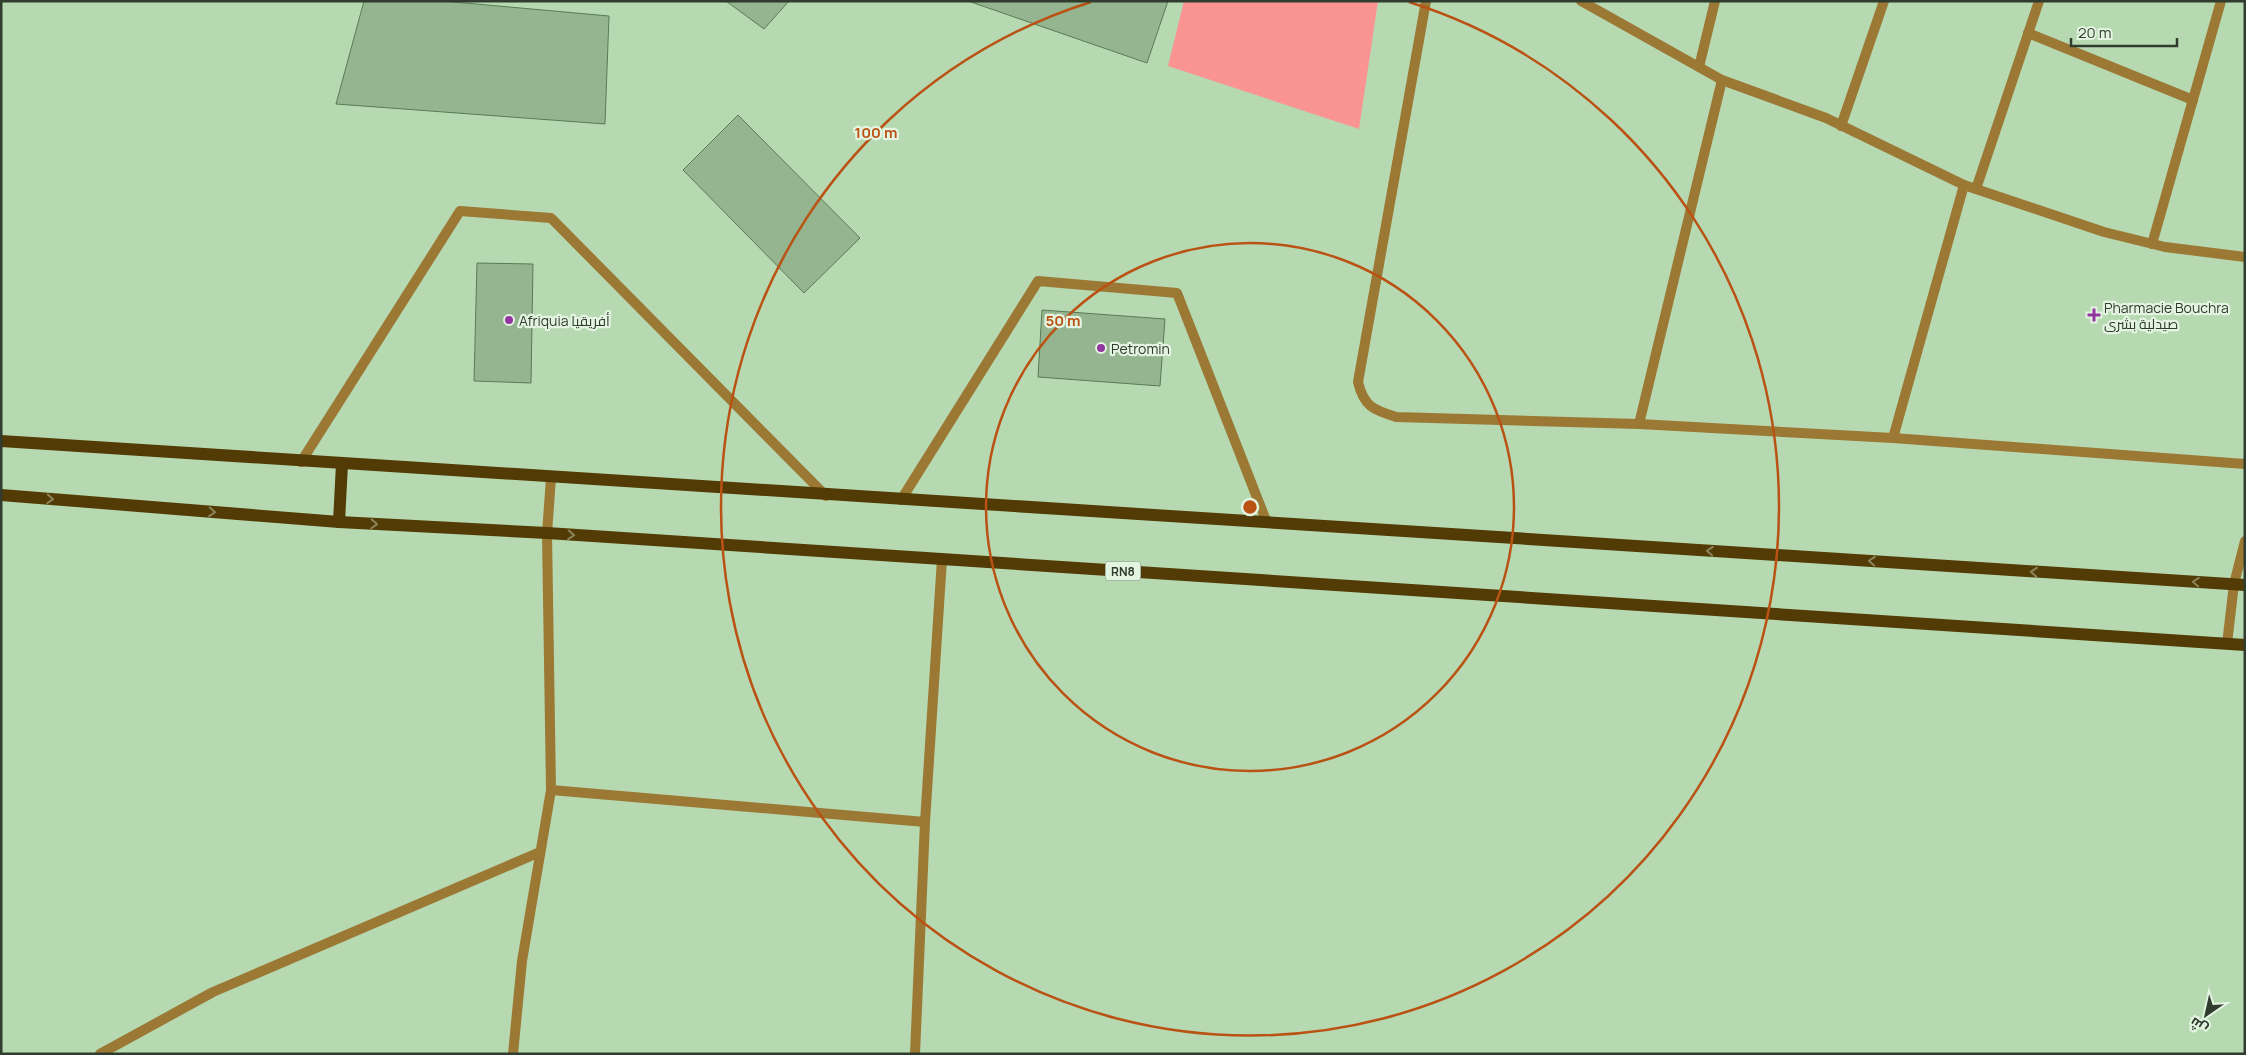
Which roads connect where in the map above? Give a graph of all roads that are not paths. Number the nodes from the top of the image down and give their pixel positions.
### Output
1 (1426, 1) edge
2 (1581, 1) edge
3 (1715, 1) edge
4 (1884, 1) edge
5 (2039, 1) edge
6 (2221, 1) edge
7 (2028, 34) junction
8 (1699, 67) junction
9 (1722, 80) junction
10 (2193, 100) junction
11 (1841, 126) junction
12 (1964, 185) junction
13 (1976, 189) junction
14 (2152, 244) junction
15 (2245, 257) edge
16 (1639, 424) junction
17 (1893, 438) junction
18 (1, 441) edge
19 (301, 462) junction
20 (342, 464) junction
21 (2245, 464) edge
22 (551, 478) junction
23 (1, 496) edge
24 (826, 496) junction
25 (901, 500) junction
26 (338, 522) junction
27 (1268, 523) junction
28 (547, 533) junction
29 (2245, 541) edge
30 (942, 559) junction
31 (2239, 585) edge
32 (2228, 644) junction
33 (2245, 645) edge
34 (551, 790) junction
35 (925, 822) junction
36 (540, 852) junction
37 (100, 1054) edge
38 (513, 1054) edge
39 (916, 1054) edge

1 - 16 street
2 - 8 street
3 - 8 street
4 - 11 street
5 - 7 street
6 - 10 street
7 - 10 street
7 - 13 street
8 - 9 street
9 - 11 street
9 - 16 street
10 - 14 street
11 - 12 street
12 - 13 street
12 - 17 street
13 - 14 street
14 - 15 street
16 - 17 street
17 - 21 street
18 - 19 main road
19 - 20 main road
19 - 24 street
20 - 22 main road
20 - 26 main road
22 - 24 main road
22 - 28 street
23 -> 26 main road, RN8
24 - 25 main road
25 - 27 main road
25 - 27 street
26 -> 28 main road, RN8
31 -> 27 main road
28 -> 30 main road, RN8
28 - 34 street
29 - 31 street
30 - 32 main road, RN8
30 - 35 street
31 - 32 street
32 - 33 main road, RN8
34 - 35 street
34 - 36 street
35 - 39 street
36 - 37 street
36 - 38 street

